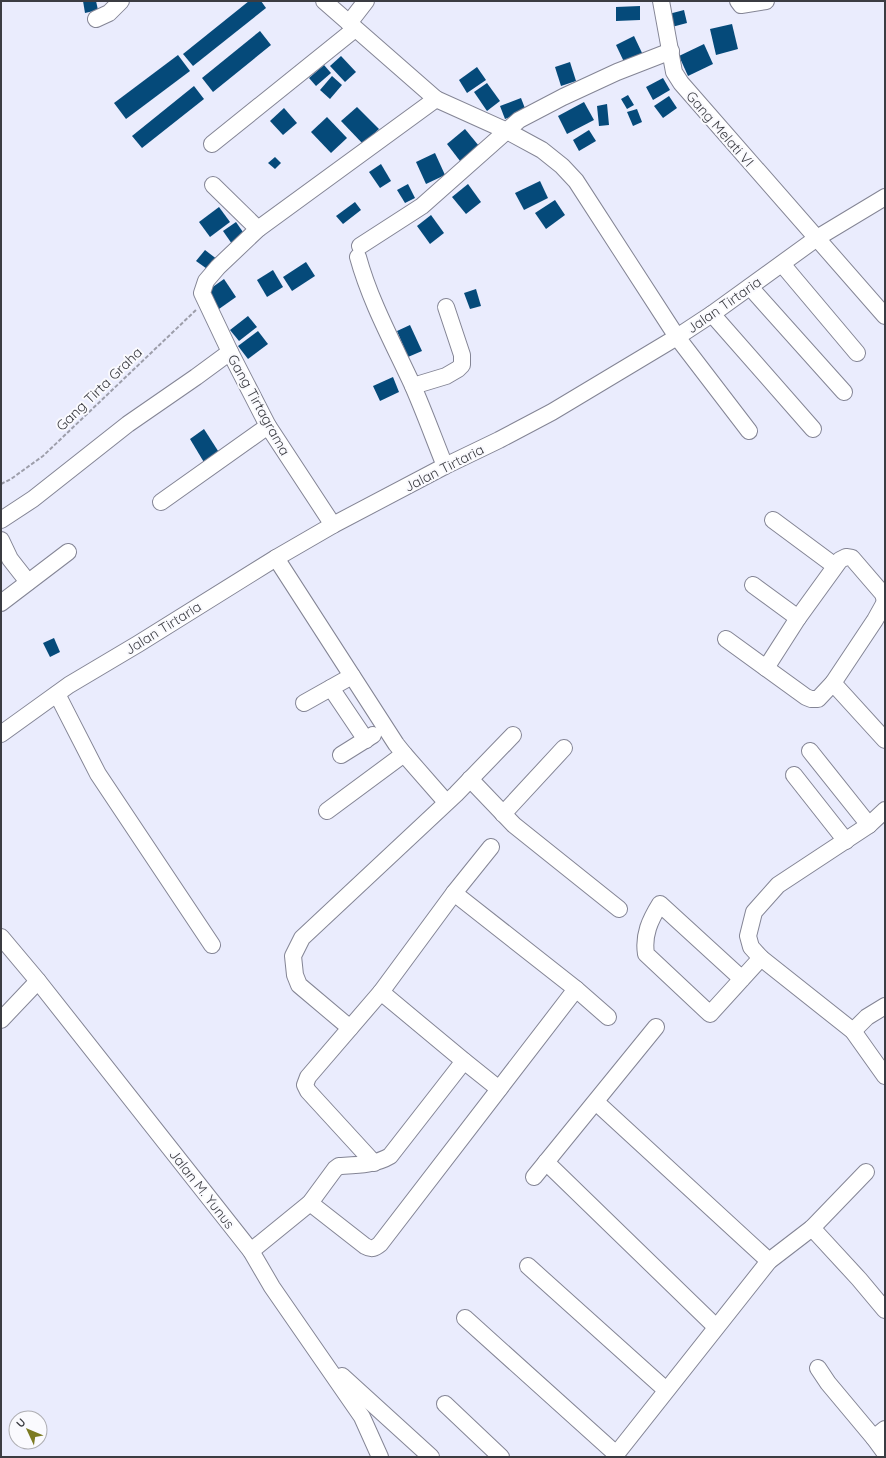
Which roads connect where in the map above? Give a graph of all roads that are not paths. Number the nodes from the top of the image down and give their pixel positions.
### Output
1 (121, 1) edge
2 (324, 1) edge
3 (366, 1) edge
4 (661, 1) edge
5 (738, 1) edge
6 (766, 1) edge
7 (96, 19) dead end
8 (352, 26) junction
9 (671, 51) junction
10 (436, 99) junction
11 (507, 131) junction
12 (212, 144) dead end
13 (214, 185) dead end
14 (885, 197) edge
15 (258, 229) junction
16 (817, 238) junction
17 (782, 264) junction
18 (750, 287) junction
19 (446, 307) dead end
20 (712, 314) junction
21 (885, 316) edge
22 (677, 337) junction
23 (230, 352) junction
24 (857, 353) dead end
25 (413, 386) junction
26 (844, 392) dead end
27 (268, 426) junction
28 (813, 429) dead end
29 (749, 431) dead end
30 (445, 466) junction
31 (161, 502) dead end
32 (1, 520) edge
33 (773, 520) dead end
34 (333, 525) junction
35 (1, 540) edge
36 (68, 552) dead end
37 (276, 558) junction
38 (835, 566) junction
39 (28, 582) junction
40 (753, 585) dead end
41 (885, 601) edge
42 (1, 603) edge
43 (798, 618) junction
44 (726, 639) dead end
45 (766, 668) junction
46 (352, 676) junction
47 (833, 683) junction
48 (330, 688) junction
49 (57, 694) junction
50 (304, 703) dead end
51 (385, 728) junction
52 (1, 734) edge
53 (513, 735) dead end
54 (366, 740) junction
55 (885, 740) edge
56 (564, 748) dead end
57 (810, 751) dead end
58 (404, 754) junction
59 (341, 755) dead end
60 (794, 775) dead end
61 (470, 779) junction
62 (446, 802) junction
63 (885, 810) edge
64 (327, 811) dead end
65 (503, 814) junction
66 (869, 825) junction
67 (846, 841) junction
68 (491, 847) dead end
69 (454, 893) junction
70 (619, 909) dead end
71 (1, 937) edge
72 (212, 945) dead end
73 (761, 958) junction
74 (742, 979) junction
75 (38, 981) junction
76 (576, 989) junction
77 (381, 992) junction
78 (885, 1006) edge
79 (608, 1017) dead end
80 (1, 1020) edge
81 (656, 1027) dead end
82 (350, 1028) junction
83 (852, 1031) junction
84 (464, 1061) junction
85 (885, 1076) edge
86 (499, 1089) junction
87 (596, 1102) junction
88 (546, 1162) junction
89 (374, 1163) junction
90 (866, 1172) dead end
91 (534, 1177) dead end
92 (310, 1203) junction
93 (812, 1228) junction
94 (251, 1252) junction
95 (769, 1261) junction
96 (528, 1266) dead end
97 (885, 1310) edge
98 (465, 1318) dead end
99 (716, 1327) junction
100 (322, 1357) junction
101 (818, 1368) dead end
102 (666, 1390) junction
103 (445, 1404) dead end
104 (880, 1433) edge
105 (885, 1453) edge
106 (615, 1456) edge
107 (380, 1457) edge
108 (431, 1457) edge
109 (501, 1457) edge

1 - 7 street
2 - 8 street
3 - 8 street
4 - 9 street, Gang Melati VI
5 - 6 street
8 - 10 street
8 - 12 street
9 - 11 street
9 - 16 street, Gang Melati VI
10 - 11 street
10 - 15 street
11 - 22 street
11 - 25 street
13 - 15 street
14 - 16 street, Jalan Tirtaria
15 - 23 street, Gang Tirtagrama
16 - 17 street, Jalan Tirtaria
16 - 21 street, Gang Melati VI
17 - 18 street, Jalan Tirtaria
17 - 24 street
18 - 20 street, Jalan Tirtaria
18 - 26 street
19 - 25 street
20 - 22 street, Jalan Tirtaria
20 - 28 street
22 - 29 street
22 - 30 street, Jalan Tirtaria
23 - 27 street, Gang Tirtagrama
23 - 32 street
25 - 30 street
27 - 31 street
27 - 34 street, Gang Tirtagrama
30 - 34 street, Jalan Tirtaria
33 - 38 street
34 - 37 street, Jalan Tirtaria
35 - 39 street
36 - 39 street
37 - 46 street
37 - 49 street, Jalan Tirtaria
38 - 41 street
38 - 43 street
39 - 42 street
40 - 43 street
41 - 47 street
43 - 45 street
44 - 45 street
45 - 47 street
46 - 48 street
46 - 51 street
47 - 55 street
48 - 50 street
48 - 54 street
49 - 52 street, Jalan Tirtaria
49 - 72 street
51 - 54 street
51 - 58 street
53 - 61 street
54 - 59 street
56 - 65 street
57 - 66 street
58 - 62 street
58 - 64 street
60 - 67 street
61 - 62 street
61 - 65 street
62 - 82 street
63 - 66 street
65 - 70 street
66 - 67 street
67 - 73 street
68 - 69 street
69 - 76 street
69 - 77 street
71 - 75 street, Jalan M. Yunus
73 - 74 street
73 - 83 street
74 - 74 street
75 - 80 street
75 - 94 street, Jalan M. Yunus
76 - 79 street
76 - 86 street
77 - 82 street
77 - 84 street
78 - 83 street
81 - 87 street
82 - 89 street
83 - 85 street
84 - 86 street
84 - 89 street
86 - 92 street
87 - 88 street
87 - 95 street
88 - 91 street
88 - 99 street
89 - 92 street
90 - 93 street
92 - 94 street
93 - 95 street
93 - 97 street
94 - 100 street, Jalan M. Yunus
95 - 99 street
96 - 102 street
98 - 106 street
99 - 102 street
100 - 107 street, Jalan M. Yunus
100 - 108 street
101 - 104 street
102 - 106 street
103 - 109 street
104 - 105 street

